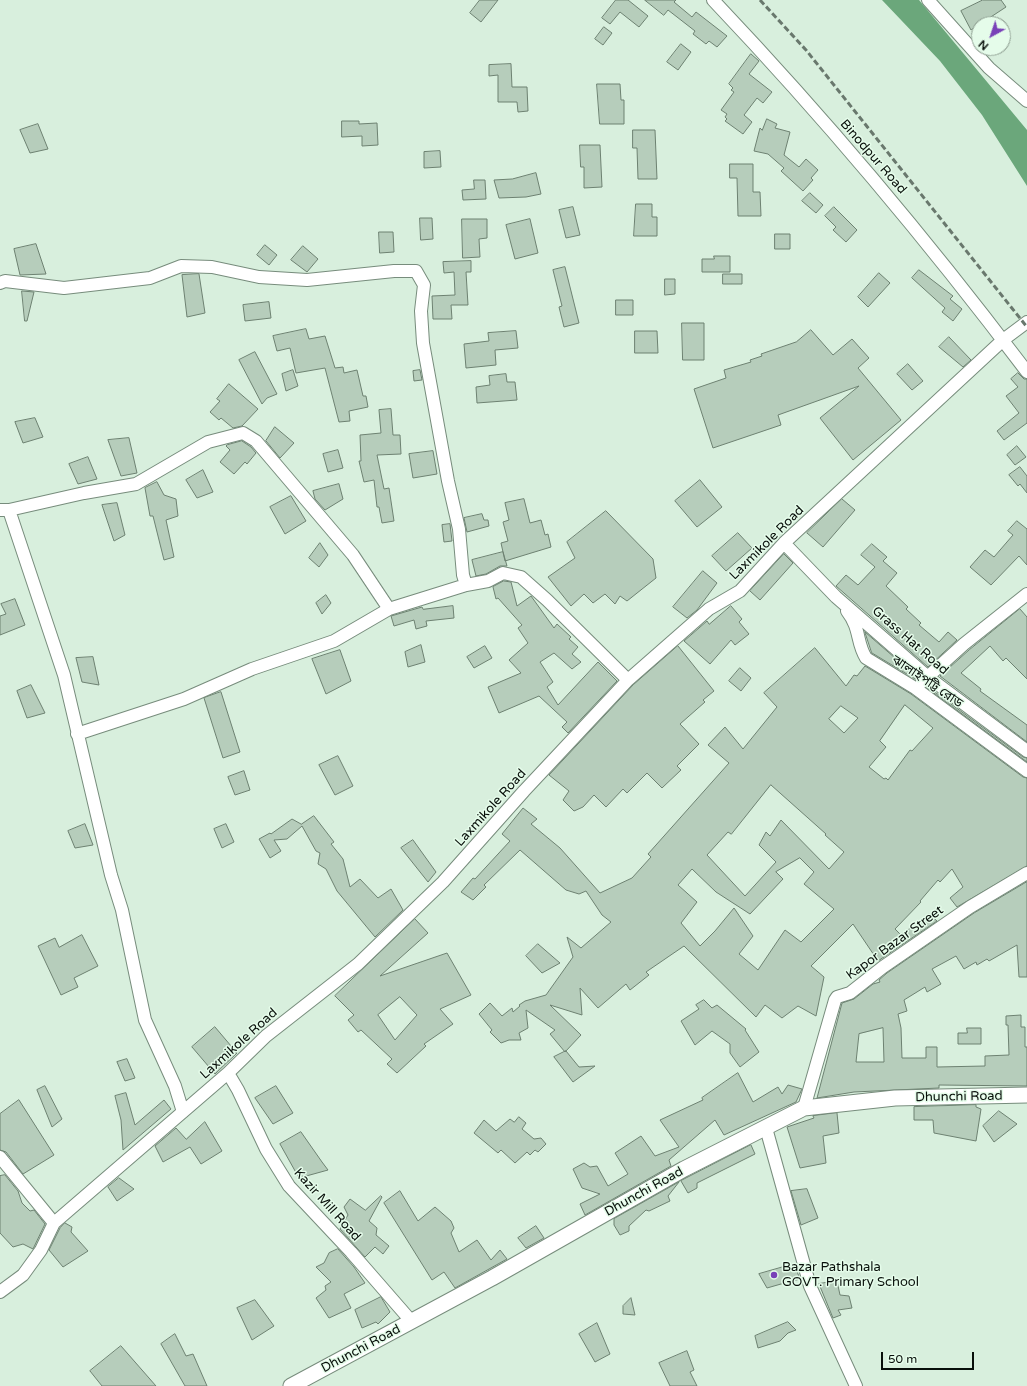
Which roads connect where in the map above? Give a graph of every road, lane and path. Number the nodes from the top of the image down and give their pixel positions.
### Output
1 (713, 0) edge
2 (928, 0) edge
3 (1027, 101) edge
4 (0, 282) edge
5 (1027, 322) edge
6 (1004, 340) junction
7 (1027, 372) edge
8 (5, 510) edge
9 (784, 543) junction
10 (466, 585) junction
11 (1027, 594) edge
12 (836, 597) junction
13 (389, 609) junction
14 (928, 677) junction
15 (628, 680) junction
16 (916, 688) junction
17 (77, 734) junction
18 (1027, 751) edge
19 (1027, 771) edge
20 (1027, 873) edge
21 (228, 1073) junction
22 (1027, 1095) edge
23 (804, 1108) junction
24 (183, 1112) junction
25 (766, 1128) junction
26 (0, 1157) edge
27 (54, 1223) junction
28 (0, 1292) edge
29 (412, 1322) junction
30 (291, 1386) edge
31 (856, 1386) edge

1 - 6 street, Binodpur Road
2 - 3 street
4 - 10 street
5 - 6 street, Laxmikole Road
6 - 7 street, Binodpur Road
6 - 9 street, Laxmikole Road
8 - 13 street
8 - 17 street
9 - 12 street, Grass Hat Road
9 - 15 street, Laxmikole Road
10 - 13 street
10 - 15 street
11 - 14 street
12 - 14 street, Grass Hat Road
12 - 16 street, ঝালাইপট্টি রোড
13 - 17 street
14 - 16 street
14 - 18 street, Grass Hat Road
15 - 21 street, Laxmikole Road
16 - 19 street, ঝালাইপট্টি রোড
17 - 24 street
20 - 23 street, Kapor Bazar Street
21 - 24 street, Laxmikole Road
21 - 29 street, Kazir Mill Road
22 - 23 street, Dhunchi Road
23 - 25 street, Dhunchi Road
24 - 27 street, Laxmikole Road
25 - 29 street, Dhunchi Road
25 - 31 street
26 - 27 street
27 - 28 street, Laxmikole Road
29 - 30 street, Dhunchi Road

